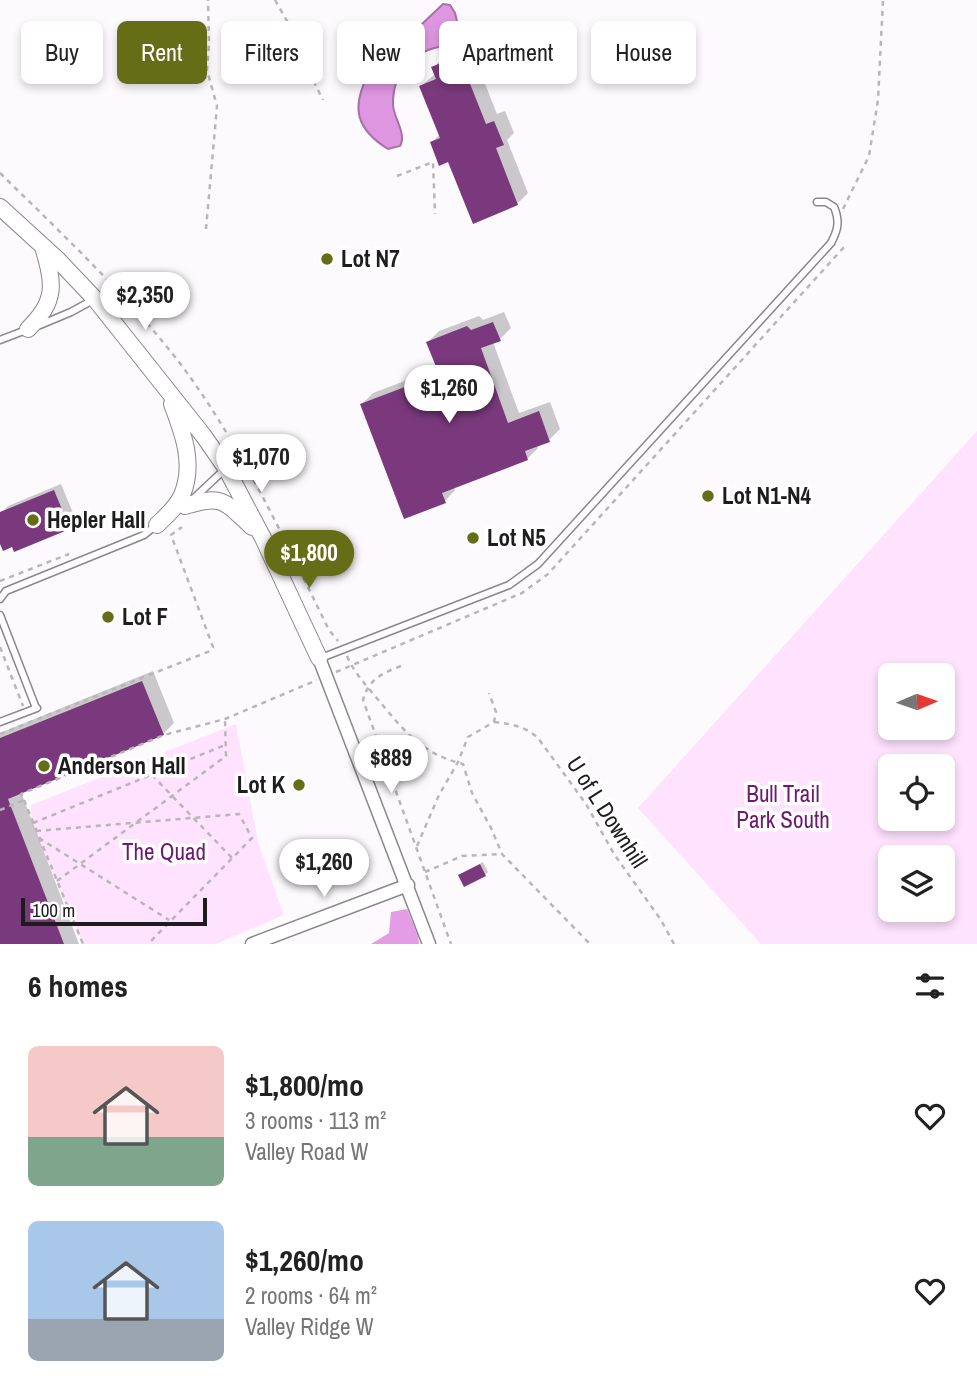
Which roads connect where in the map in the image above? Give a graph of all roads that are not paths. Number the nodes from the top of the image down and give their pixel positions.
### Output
1 (817, 202) dead end
2 (0, 207) edge
3 (43, 247) junction
4 (95, 299) junction
5 (28, 329) junction
6 (0, 340) edge
7 (166, 388) junction
8 (226, 468) junction
9 (185, 506) junction
10 (152, 521) junction
11 (263, 538) junction
12 (0, 599) edge
13 (0, 615) edge
14 (320, 659) junction
15 (0, 722) edge
16 (408, 885) junction
17 (252, 944) edge
18 (429, 944) edge

1 - 14 lane
2 - 3 street
3 - 4 street
3 - 5 street
4 - 5 lane
4 - 7 street
5 - 6 lane
7 - 8 street
7 - 10 street
8 - 9 lane
8 - 11 street
9 - 10 lane
9 - 11 street
10 - 12 lane
11 - 14 street
13 - 15 lane
14 - 16 street
16 - 17 street
16 - 18 street

